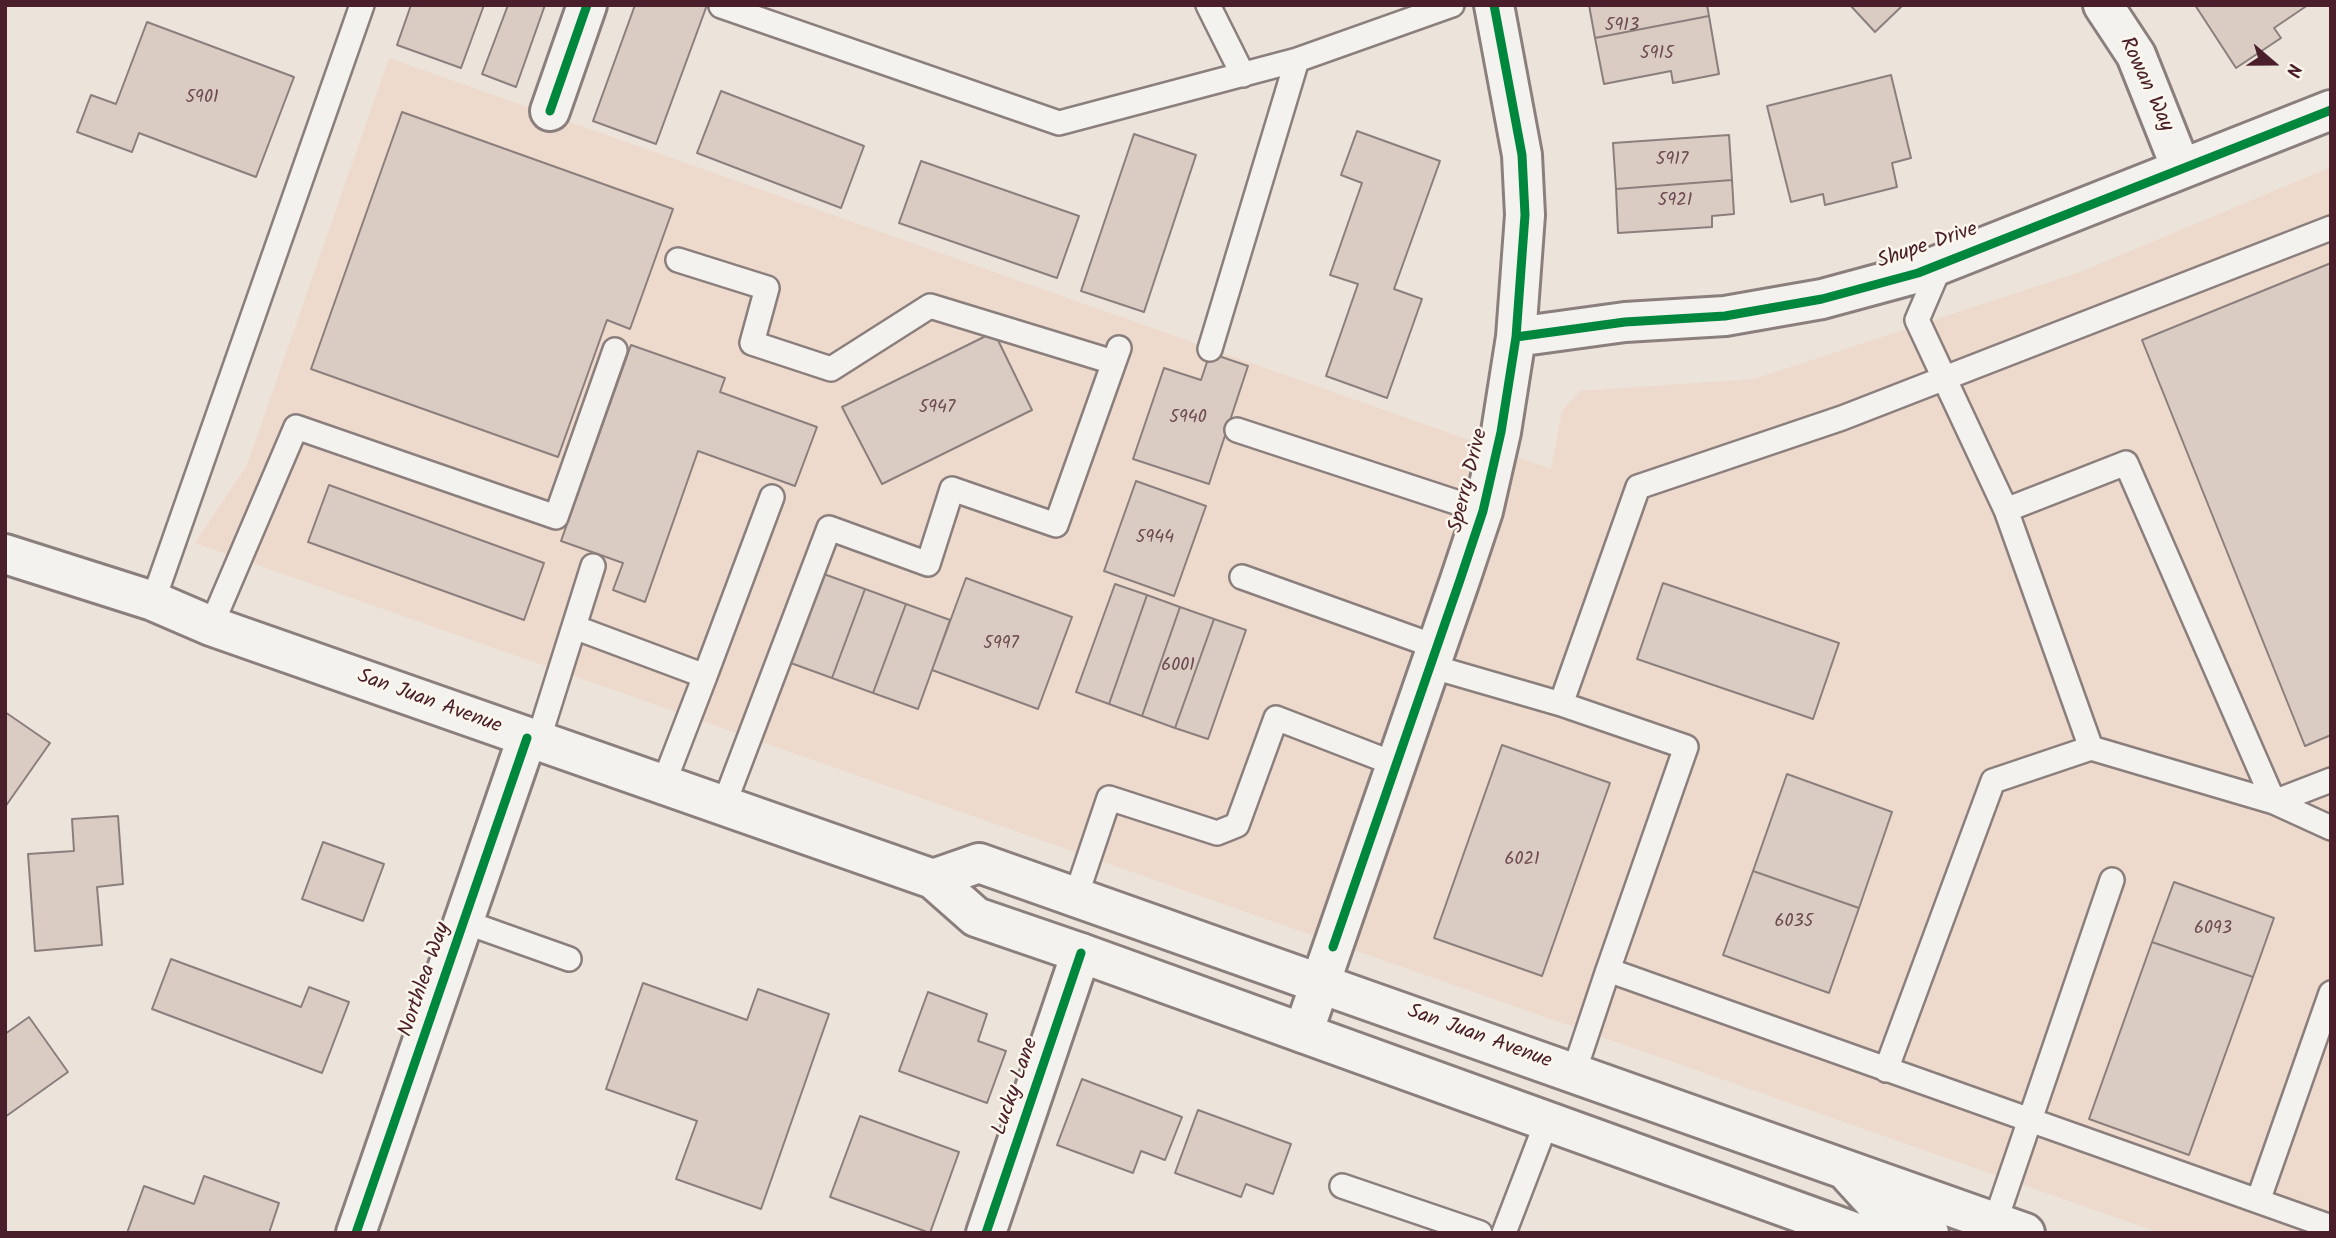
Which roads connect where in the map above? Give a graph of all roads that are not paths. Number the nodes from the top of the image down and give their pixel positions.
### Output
1 (362, 5) edge
2 (587, 5) edge
3 (1208, 5) edge
4 (1452, 5) edge
5 (1493, 5) edge
6 (2103, 5) edge
7 (721, 6) edge
8 (1297, 60) junction
9 (1242, 75) junction
10 (2331, 110) edge
11 (550, 111) dead end
12 (2181, 167) junction
13 (2331, 228) edge
14 (678, 260) dead end
15 (1941, 264) junction
16 (1517, 337) junction
17 (1210, 349) dead end
18 (615, 350) dead end
19 (1944, 378) junction
20 (1237, 430) dead end
21 (772, 497) dead end
22 (2006, 510) junction
23 (1483, 511) junction
24 (5, 554) edge
25 (593, 566) dead end
26 (1242, 577) dead end
27 (153, 601) junction
28 (211, 626) junction
29 (574, 626) junction
30 (1433, 657) junction
31 (705, 676) junction
32 (1560, 704) junction
33 (532, 739) junction
34 (2091, 748) junction
35 (1395, 764) junction
36 (2331, 780) edge
37 (663, 785) junction
38 (2274, 802) junction
39 (723, 807) junction
40 (2331, 828) edge
41 (933, 879) junction
42 (2112, 880) dead end
43 (1076, 896) junction
44 (465, 922) junction
45 (1082, 953) junction
46 (569, 959) dead end
47 (1608, 970) junction
48 (1321, 982) junction
49 (2331, 993) edge
50 (1303, 1033) junction
51 (1886, 1070) junction
52 (1574, 1072) junction
53 (2030, 1120) junction
54 (1546, 1121) junction
55 (1846, 1170) junction
56 (1342, 1186) dead end
57 (2258, 1202) junction
58 (2010, 1227) edge
59 (2331, 1227) edge
60 (356, 1233) edge
61 (986, 1233) edge
62 (1480, 1233) edge
63 (1504, 1233) edge
64 (1857, 1233) edge
65 (1929, 1233) edge

1 - 27 lane
2 - 11 main road
3 - 9 lane
4 - 8 lane
5 - 16 main road, Sperry Drive
6 - 12 main road, Rowan Way
7 - 9 lane
8 - 9 lane
8 - 17 lane
10 - 12 main road, Shupe Drive
12 - 15 main road, Shupe Drive
13 - 19 lane
14 - 39 lane
15 - 16 main road, Shupe Drive
15 - 19 lane
16 - 23 main road, Sperry Drive
18 - 28 lane
19 - 22 lane
19 - 32 lane
20 - 23 lane
21 - 31 lane
22 - 34 lane
22 - 38 lane
23 - 30 main road, Sperry Drive
24 - 27 main road, San Juan Avenue
25 - 29 lane
26 - 30 lane
27 - 28 main road, San Juan Avenue
28 - 33 main road, San Juan Avenue
29 - 31 lane
29 - 33 lane
30 - 32 lane
30 - 35 main road, Sperry Drive
31 - 37 lane
32 - 47 lane
33 - 37 main road, San Juan Avenue
33 - 44 main road, Northlea Way
34 - 38 lane
34 - 51 lane
35 - 43 lane
35 - 48 main road, Sperry Drive
36 - 38 lane
37 - 39 main road, San Juan Avenue
38 - 40 lane
39 - 41 main road, San Juan Avenue
41 - 43 main road, San Juan Avenue
41 - 45 main road, San Juan Avenue
42 - 53 lane
43 - 48 main road, San Juan Avenue
44 - 46 lane
44 - 60 main road, Northlea Way
45 - 50 main road, San Juan Avenue
45 - 61 main road, Lucky Lane
47 - 51 lane
47 - 52 lane
48 - 50 main road, Sperry Drive
48 - 52 main road, San Juan Avenue
49 - 57 lane
50 - 54 main road, San Juan Avenue
51 - 53 lane
52 - 55 main road, San Juan Avenue
53 - 57 lane
53 - 58 lane
54 - 63 lane
54 - 64 main road, San Juan Avenue
55 - 58 main road, San Juan Avenue
55 - 65 main road
56 - 62 lane
57 - 59 lane

